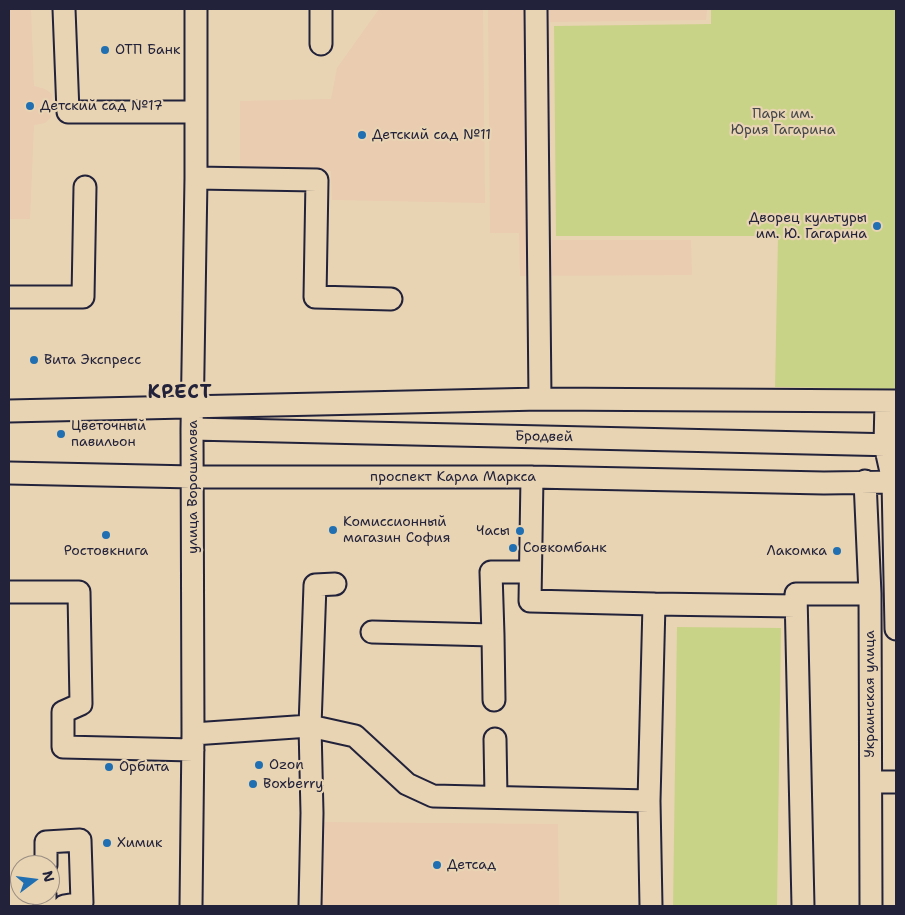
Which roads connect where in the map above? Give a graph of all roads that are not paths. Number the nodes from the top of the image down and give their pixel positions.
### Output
1 (64, 9) edge
2 (196, 9) edge
3 (321, 9) edge
4 (536, 9) edge
5 (321, 44) dead end
6 (196, 112) junction
7 (196, 178) junction
8 (85, 187) dead end
9 (9, 297) edge
10 (391, 299) dead end
11 (540, 399) junction
12 (891, 401) edge
13 (193, 407) junction
14 (9, 411) edge
15 (192, 429) junction
16 (891, 445) edge
17 (9, 473) edge
18 (193, 477) junction
19 (532, 477) junction
20 (865, 481) junction
21 (895, 482) edge
22 (530, 572) junction
23 (335, 584) dead end
24 (9, 592) edge
25 (870, 594) junction
26 (654, 604) junction
27 (796, 606) junction
28 (896, 629) edge
29 (372, 632) dead end
30 (493, 635) junction
31 (494, 700) dead end
32 (310, 726) junction
33 (495, 739) dead end
34 (193, 742) junction
35 (871, 782) junction
36 (896, 782) edge
37 (496, 797) junction
38 (649, 801) junction
39 (46, 855) edge
40 (64, 906) edge
41 (191, 906) edge
42 (310, 906) edge
43 (651, 906) edge
44 (803, 906) edge
45 (871, 906) edge

1 - 6 street
2 - 6 street, улица Ворошилова
3 - 5 street
4 - 11 street
6 - 7 street, улица Ворошилова
7 - 10 street
7 - 13 street, улица Ворошилова
8 - 9 street
11 - 12 street
11 - 13 street
12 - 16 street
13 - 14 street
13 - 15 street, улица Ворошилова
15 - 16 street, Бродвей
15 - 18 street, улица Ворошилова
16 - 21 street
17 - 18 street, проспект Карла Маркса
18 - 19 street, проспект Карла Маркса
18 - 34 street, улица Ворошилова
19 - 20 street, проспект Карла Маркса
19 - 22 street
20 - 21 street, проспект Карла Маркса
20 - 25 street, Украинская улица
21 - 28 street
22 - 26 street
22 - 30 street
23 - 32 street
24 - 34 street
25 - 27 street
25 - 35 street, Украинская улица
26 - 27 street
26 - 38 street
27 - 44 street
29 - 30 street
30 - 31 street
32 - 34 street
32 - 37 street
32 - 42 street
33 - 37 street
34 - 41 street, улица Ворошилова
35 - 36 street
35 - 45 street, Украинская улица
37 - 38 street
38 - 43 street
39 - 40 street

